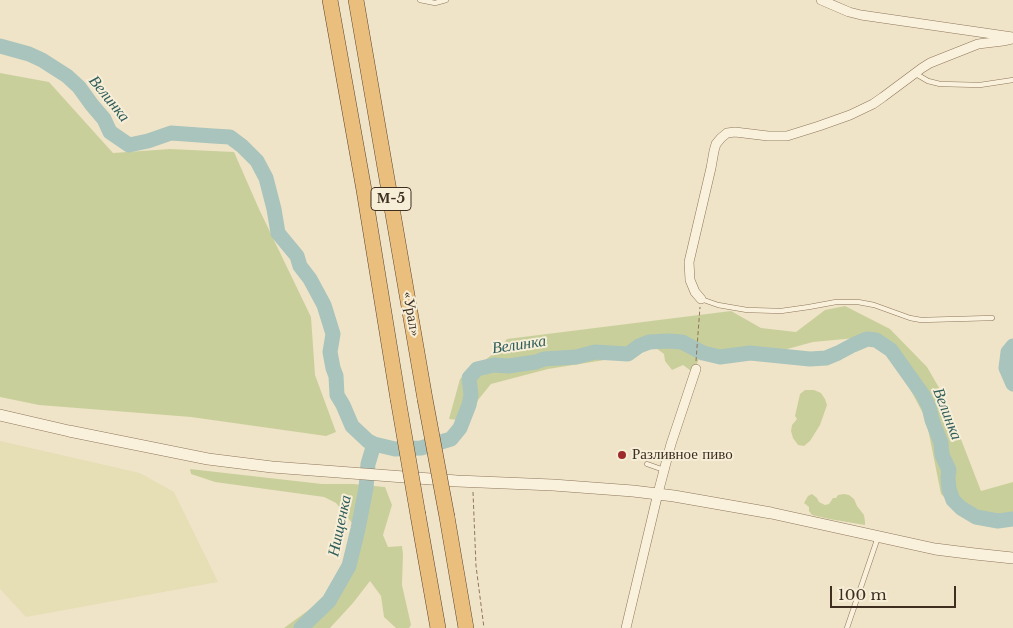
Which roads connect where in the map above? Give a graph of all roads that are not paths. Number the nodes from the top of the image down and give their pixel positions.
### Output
1 (330, 0) edge
2 (356, 0) edge
3 (420, 0) edge
4 (446, 0) edge
5 (820, 0) edge
6 (1013, 38) edge
7 (915, 73) junction
8 (1013, 80) edge
9 (701, 299) joint
10 (992, 318) dead end
11 (696, 369) road end
12 (0, 415) edge
13 (647, 464) dead end
14 (664, 470) junction
15 (658, 493) junction
16 (878, 537) junction
17 (1013, 558) edge
18 (438, 628) edge
19 (466, 628) edge
20 (626, 628) edge
21 (847, 628) edge

1 - 18 highway, «Урал» / М-5, bridge
2 - 19 highway, «Урал» / М-5, bridge
3 - 4 lane
5 - 6 street
6 - 7 street
7 - 8 lane
7 - 9 street
9 - 10 lane
11 - 14 street
12 - 15 street
13 - 14 lane
14 - 15 street
15 - 16 street
15 - 20 street
16 - 17 street
16 - 21 lane

